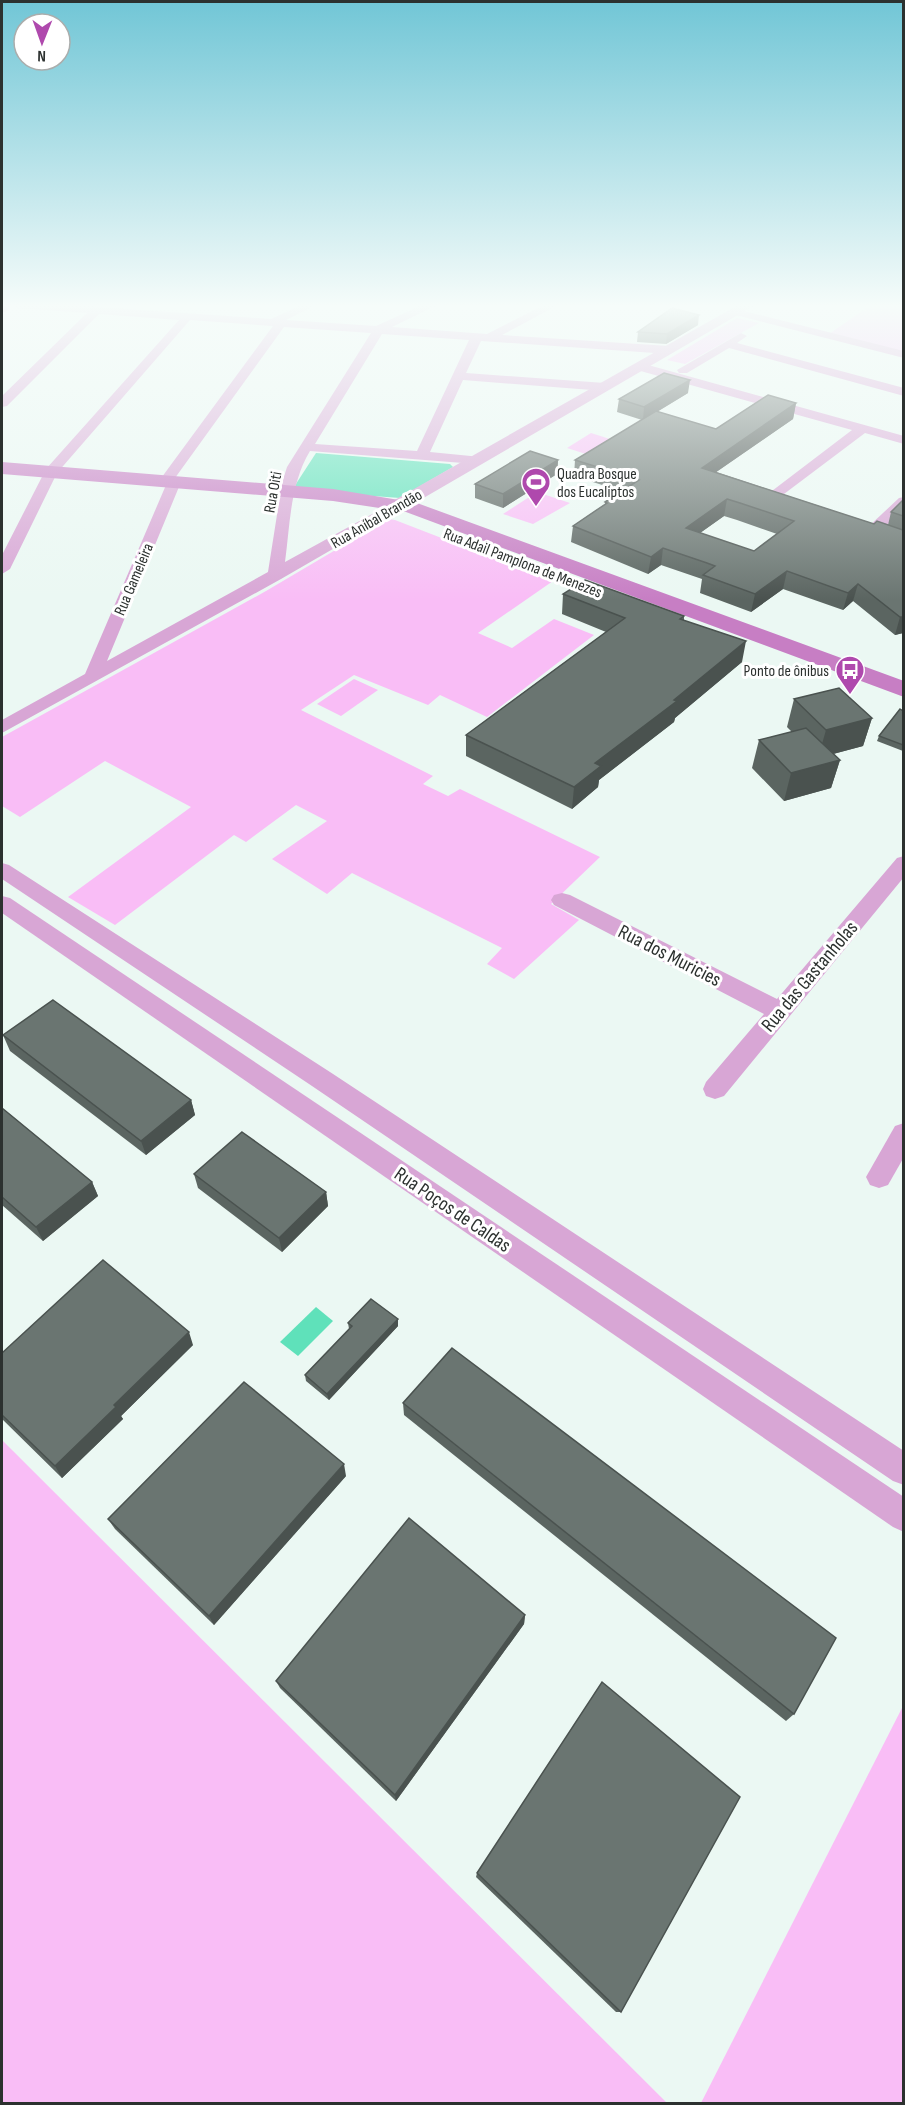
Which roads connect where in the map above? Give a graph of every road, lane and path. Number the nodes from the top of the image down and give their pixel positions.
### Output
1 (111, 403) edge
2 (218, 403) edge
3 (333, 403) edge
4 (446, 403) edge
5 (576, 403) edge
6 (792, 403) edge
7 (794, 403) edge
8 (857, 425) junction
9 (903, 433) edge
10 (903, 440) edge
11 (306, 447) junction
12 (422, 455) junction
13 (476, 460) junction
14 (2, 468) edge
15 (51, 472) junction
16 (170, 481) junction
17 (289, 490) junction
18 (903, 501) edge
19 (390, 506) junction
20 (810, 512) edge
21 (893, 539) edge
22 (547, 565) junction
23 (2, 569) edge
24 (275, 576) junction
25 (698, 622) junction
26 (92, 677) junction
27 (903, 690) edge
28 (903, 706) edge
29 (2, 727) edge
30 (903, 863) edge
31 (2, 870) edge
32 (562, 900) dead end
33 (2, 903) edge
34 (779, 1011) junction
35 (715, 1089) dead end
36 (903, 1133) edge
37 (879, 1177) dead end
38 (903, 1470) edge
39 (903, 1516) edge

1 - 15 street
2 - 16 street, Rua Gameleira
3 - 11 street, Rua Oiti
4 - 12 street
5 - 13 street, Rua Aníbal Brandão
6 - 8 street
7 - 8 street
8 - 9 street
8 - 10 street
8 - 20 street
11 - 12 street
11 - 17 street, Rua Oiti
12 - 13 street
13 - 19 street, Rua Aníbal Brandão
14 - 15 main road, Rua Adail Pamplona de Menezes
15 - 16 main road, Rua Adail Pamplona de Menezes
15 - 23 street
16 - 17 main road, Rua Adail Pamplona de Menezes
16 - 26 street, Rua Gameleira
17 - 19 main road, Rua Adail Pamplona de Menezes
17 - 24 street, Rua Oiti
18 - 21 street
19 - 22 main road, Rua Adail Pamplona de Menezes
19 - 22 main road, Rua Adail Pamplona de Menezes
19 - 24 street, Rua Aníbal Brandão
22 - 25 main road, Rua Adail Pamplona de Menezes
22 - 25 main road, Rua Adail Pamplona de Menezes
24 - 26 street, Rua Aníbal Brandão
25 - 27 main road, Rua Adail Pamplona de Menezes
25 - 28 main road, Rua Adail Pamplona de Menezes
26 - 29 street, Rua Aníbal Brandão
30 - 34 street, Rua das Gastanholas
31 - 38 street, Rua Poços de Caldas
32 - 34 street, Rua dos Muricies
33 - 39 street, Rua Poços de Caldas
34 - 35 street, Rua das Gastanholas
36 - 37 street

